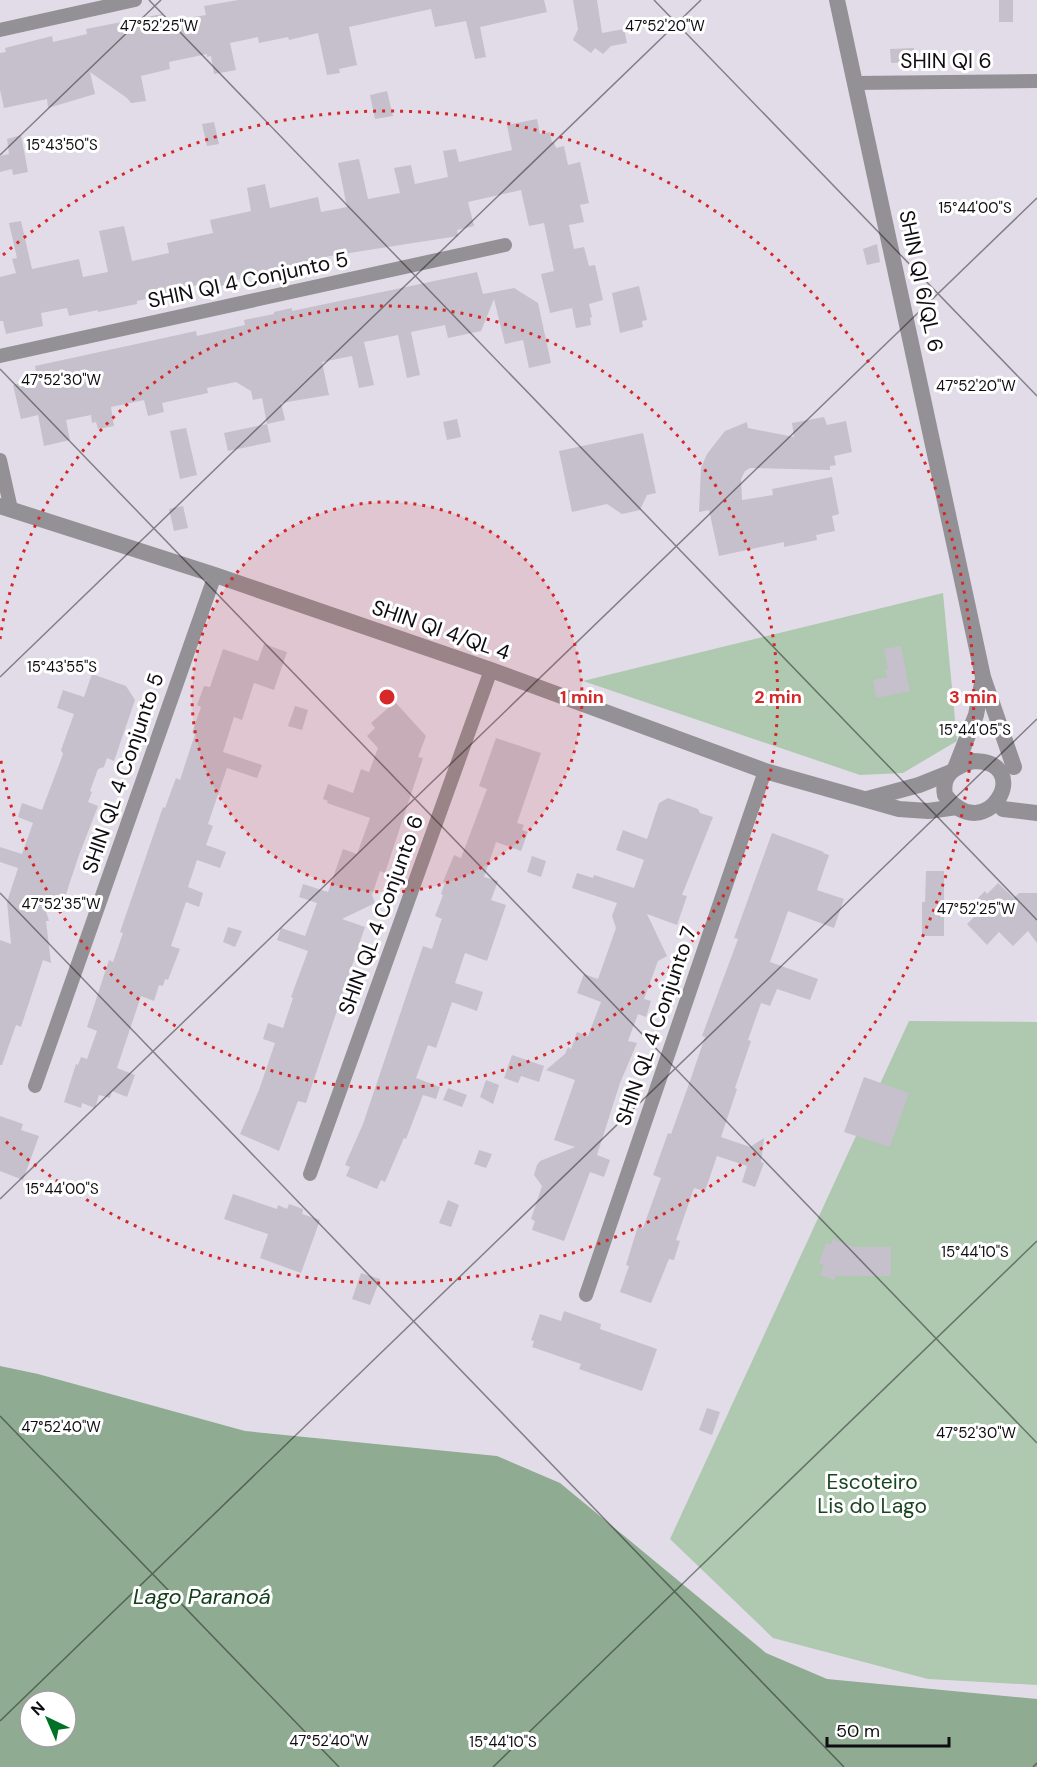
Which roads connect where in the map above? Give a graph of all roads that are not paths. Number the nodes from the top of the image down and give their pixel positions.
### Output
1 (135, 0) edge
2 (837, 0) edge
3 (0, 30) edge
4 (1037, 81) edge
5 (855, 83) junction
6 (505, 245) dead end
7 (0, 356) edge
8 (0, 460) edge
9 (6, 508) edge
10 (215, 575) junction
11 (491, 670) junction
12 (983, 677) junction
13 (1014, 767) junction
14 (952, 770) junction
15 (765, 771) junction
16 (866, 799) junction
17 (957, 807) junction
18 (1003, 809) junction
19 (1037, 813) edge
20 (35, 1086) dead end
21 (310, 1174) dead end
22 (586, 1295) dead end

1 - 3 street
2 - 5 street, SHIN QI 6/QL 6
4 - 5 street, SHIN QI 6
5 - 12 street, SHIN QI 6/QL 6
6 - 7 street, SHIN QI 4 Conjunto 5
8 - 9 street
9 - 10 street, SHIN QI 4/QL 4
10 - 11 street, SHIN QI 4/QL 4
10 - 20 street, SHIN QL 4 Conjunto 5
11 - 15 street, SHIN QI 4/QL 4
11 - 21 street, SHIN QL 4 Conjunto 6
12 - 13 street, SHIN QI 6/QL 6
12 - 14 street, SHIN QI 6/QL 6
13 - 14 street
13 - 18 street
14 - 16 street
14 - 17 street
15 - 16 street, SHIN QI 4/QL 4
15 - 22 street, SHIN QL 4 Conjunto 7
16 - 17 street, SHIN QI 4/QL 4
17 - 18 street
18 - 19 street

